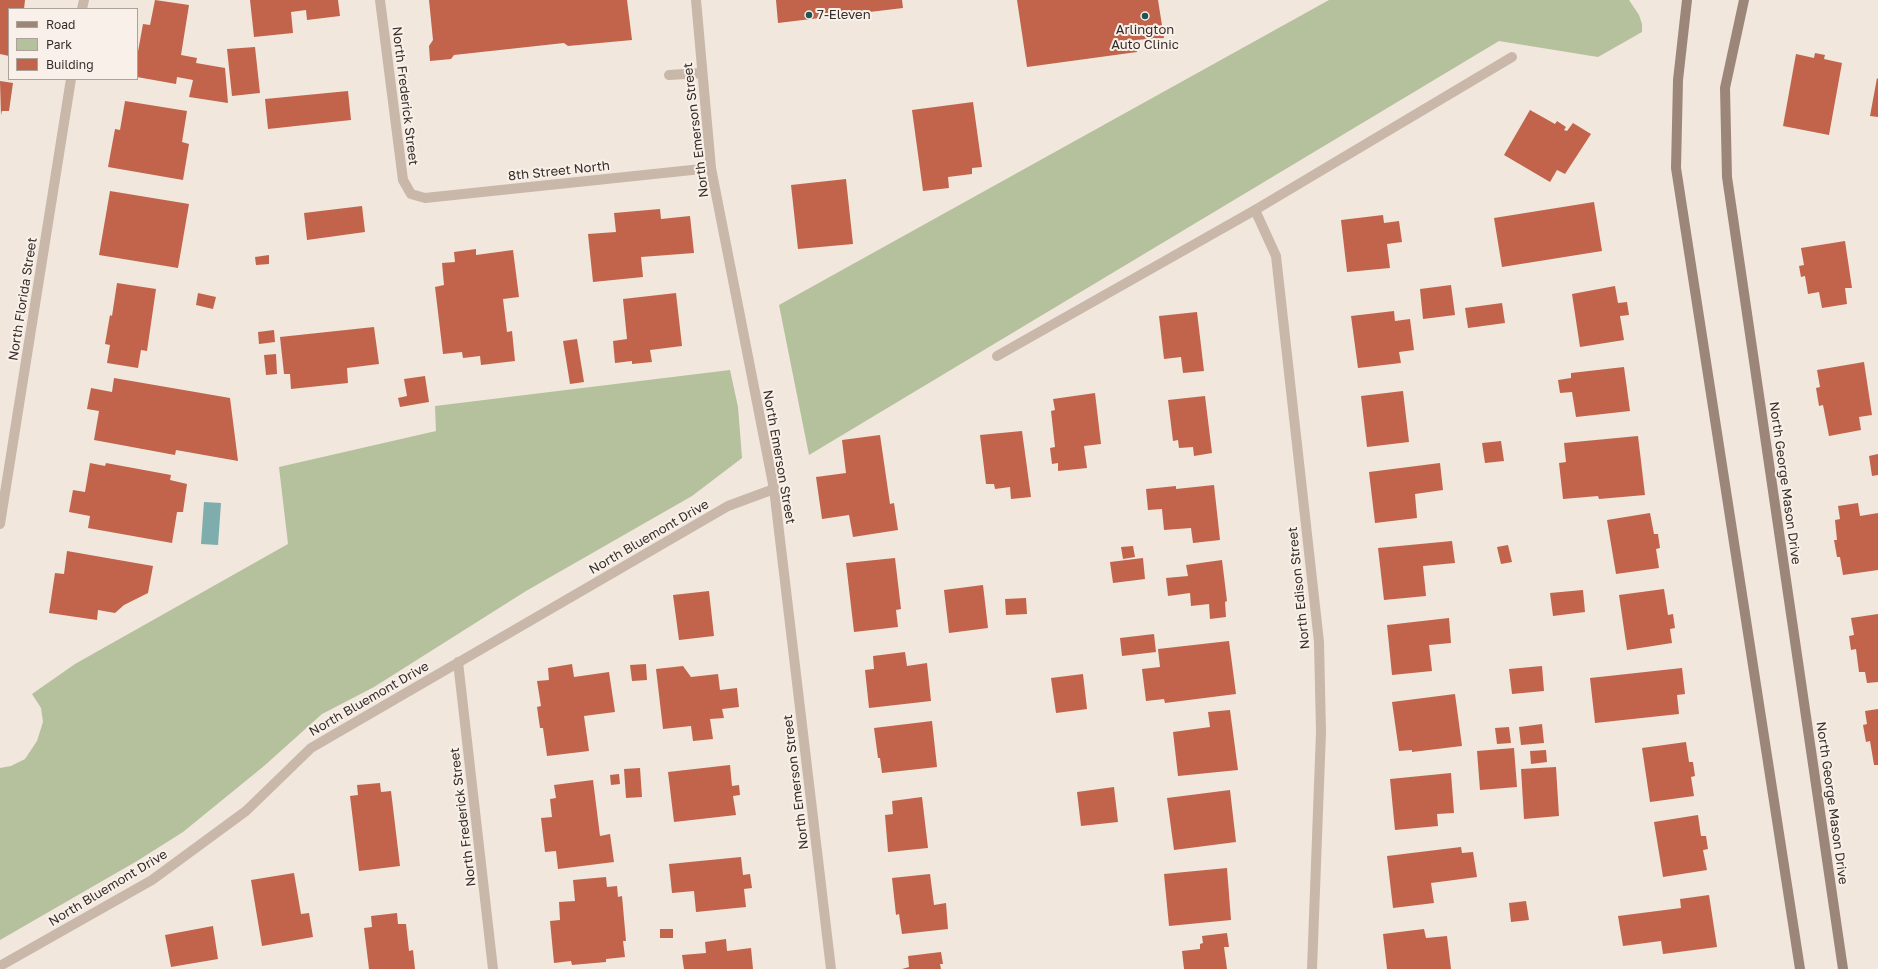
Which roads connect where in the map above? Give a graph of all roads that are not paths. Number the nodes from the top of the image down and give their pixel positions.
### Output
1 (380, 0) edge
2 (696, 0) edge
3 (1687, 0) edge
4 (1744, 0) edge
5 (1512, 57) dead end
6 (702, 73) junction
7 (669, 75) dead end
8 (71, 80) edge
9 (711, 168) junction
10 (411, 194) joint
11 (1254, 210) junction
12 (997, 356) dead end
13 (774, 489) junction
14 (0, 524) edge
15 (458, 662) junction
16 (0, 966) edge
17 (494, 969) edge
18 (831, 969) edge
19 (1312, 969) edge
20 (1800, 969) edge
21 (1843, 969) edge

1 - 10 street, North Frederick Street
2 - 6 street, North Emerson Street
3 - 20 main road
4 - 21 main road, North George Mason Drive
5 - 11 street
6 - 7 street
6 - 9 street, North Emerson Street
8 - 14 street, North Florida Street
9 - 10 street, 8th Street North
9 - 13 street, North Emerson Street
11 - 12 street
11 - 19 street, North Edison Street
13 - 15 street, North Bluemont Drive
13 - 18 street, North Emerson Street
15 - 16 street, North Bluemont Drive
15 - 17 street, North Frederick Street

